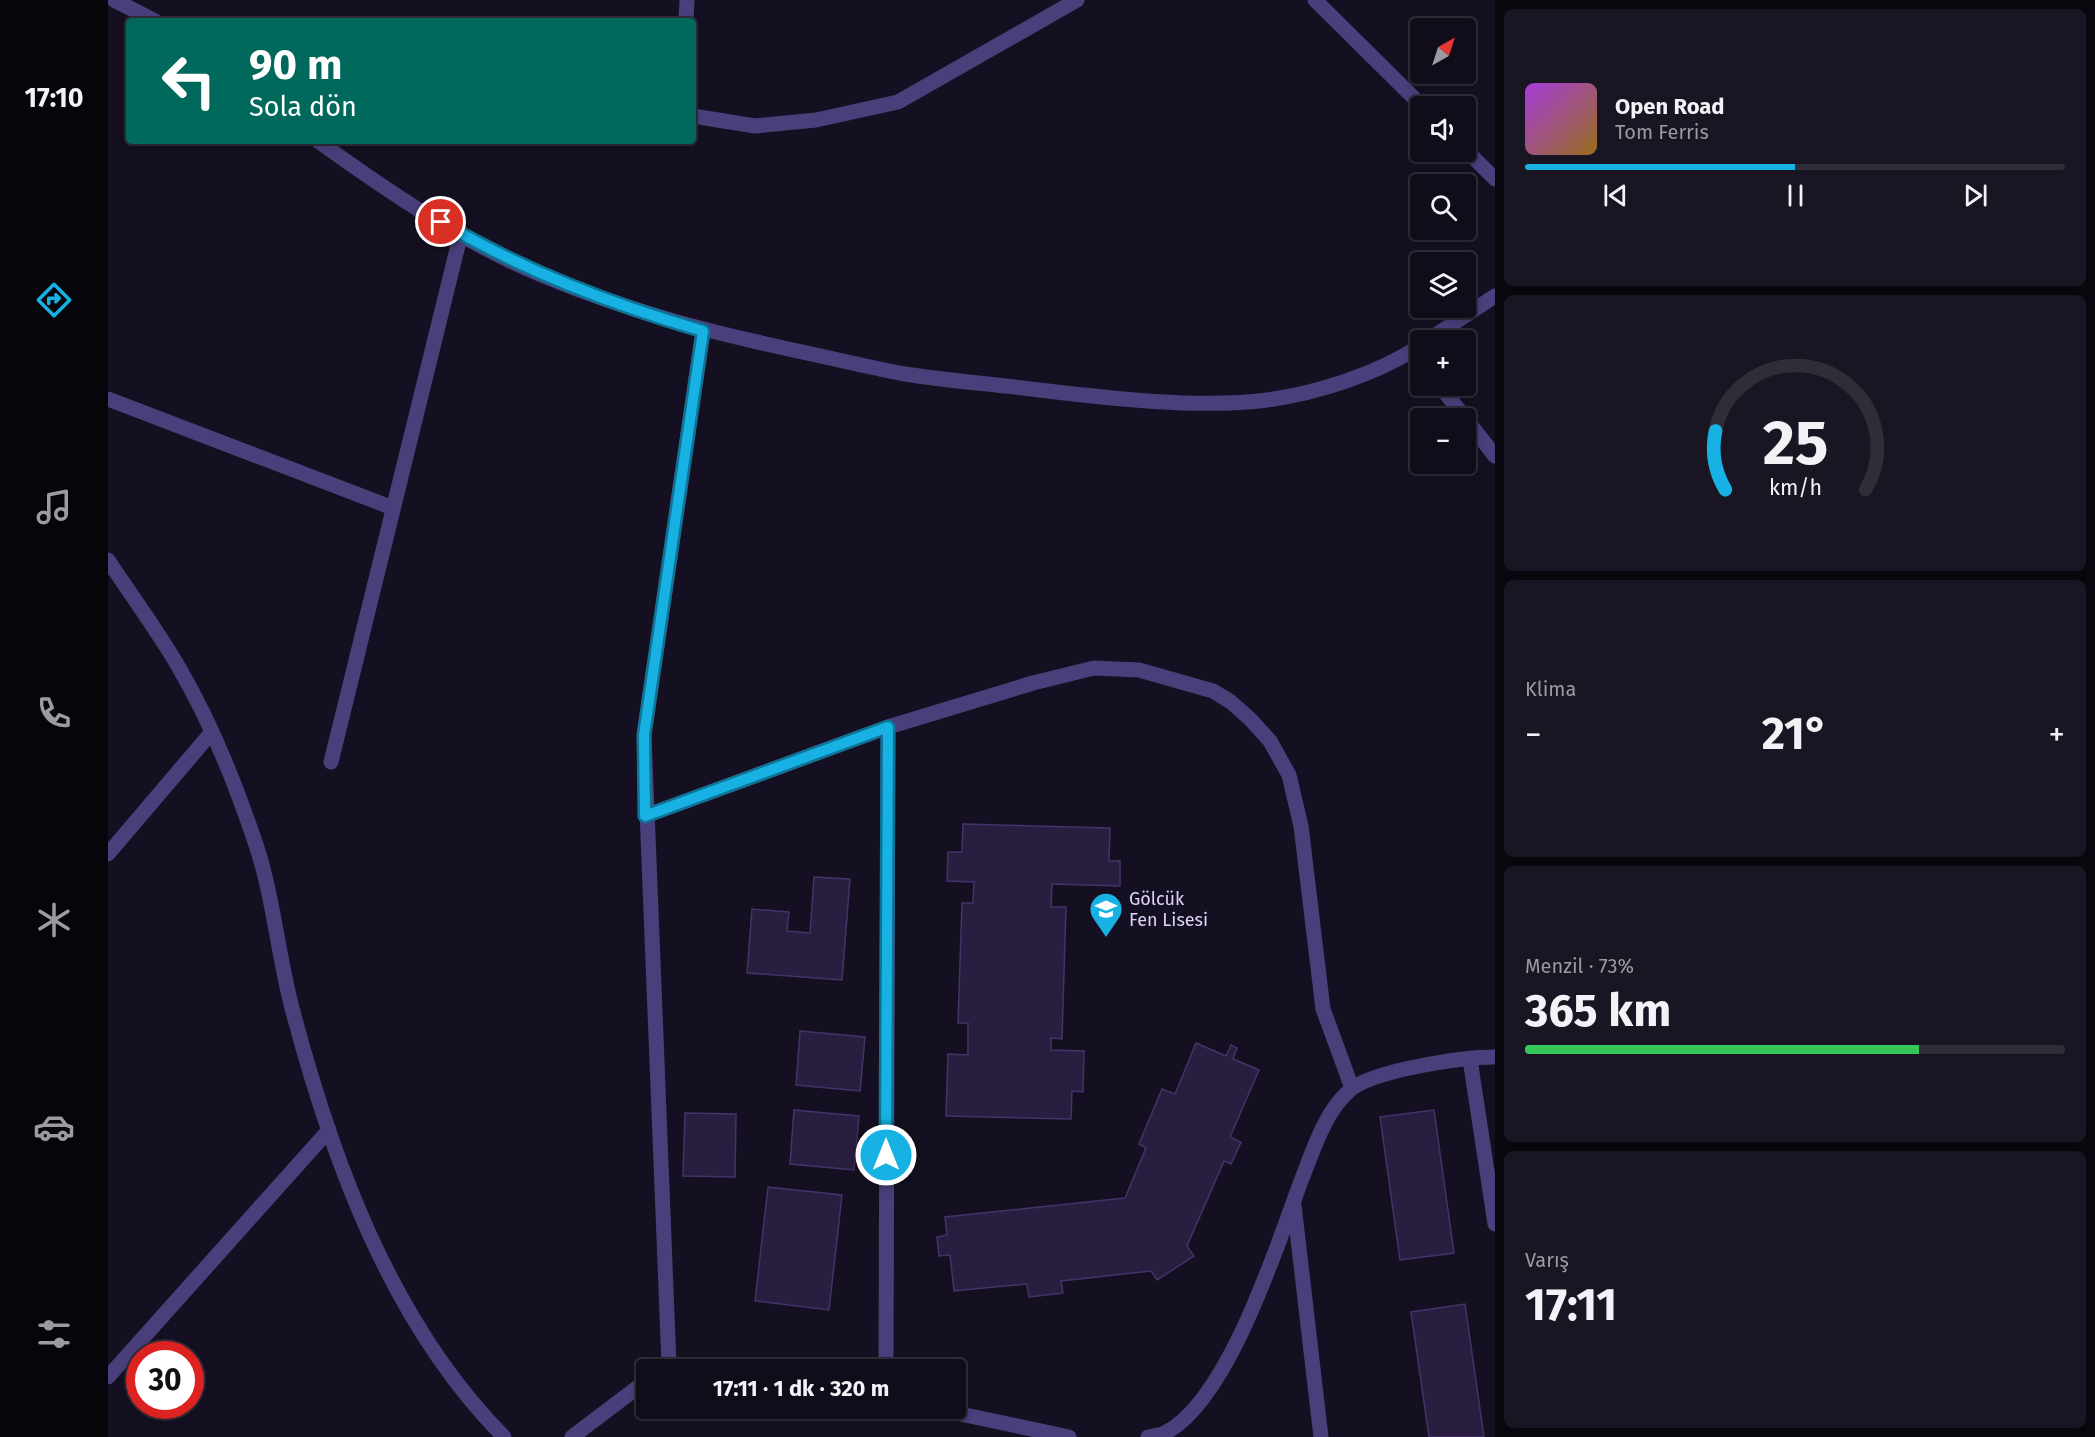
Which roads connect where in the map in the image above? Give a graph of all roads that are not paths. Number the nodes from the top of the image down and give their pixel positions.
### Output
1 (114, 0) edge
2 (687, 0) edge
3 (1077, 0) edge
4 (1315, 0) edge
5 (149, 18) edge
6 (686, 18) edge
7 (1412, 96) edge
8 (696, 117) edge
9 (322, 144) edge
10 (1476, 160) edge
11 (1495, 179) edge
12 (461, 233) junction
13 (1495, 296) edge
14 (1443, 330) edge
15 (703, 331) junction
16 (1410, 355) edge
17 (1448, 396) edge
18 (108, 399) edge
19 (1495, 456) edge
20 (393, 508) junction
21 (108, 560) edge
22 (888, 727) junction
23 (211, 733) junction
24 (331, 762) dead end
25 (645, 816) junction
26 (108, 854) edge
27 (1495, 1057) edge
28 (1470, 1059) junction
29 (1352, 1088) junction
30 (329, 1130) junction
31 (1293, 1202) junction
32 (1495, 1224) edge
33 (666, 1359) edge
34 (886, 1359) edge
35 (108, 1377) edge
36 (636, 1389) edge
37 (966, 1415) edge
38 (504, 1437) edge
39 (572, 1437) edge
40 (1069, 1437) edge
41 (1148, 1437) edge
42 (1322, 1437) edge

1 - 5 street
2 - 6 street
3 - 8 street
4 - 7 street
9 - 12 street
10 - 11 street
12 - 15 street
12 - 20 street
13 - 14 street
15 - 16 street
15 - 25 street
17 - 19 street
18 - 20 street
20 - 24 street
21 - 23 street
22 - 25 street
22 - 29 street
22 - 34 street
23 - 26 street
23 - 30 street
25 - 33 street
27 - 28 street
28 - 29 street
28 - 32 street
29 - 31 street
30 - 35 street
30 - 38 street
31 - 41 street
31 - 42 street
36 - 39 street
37 - 40 street

